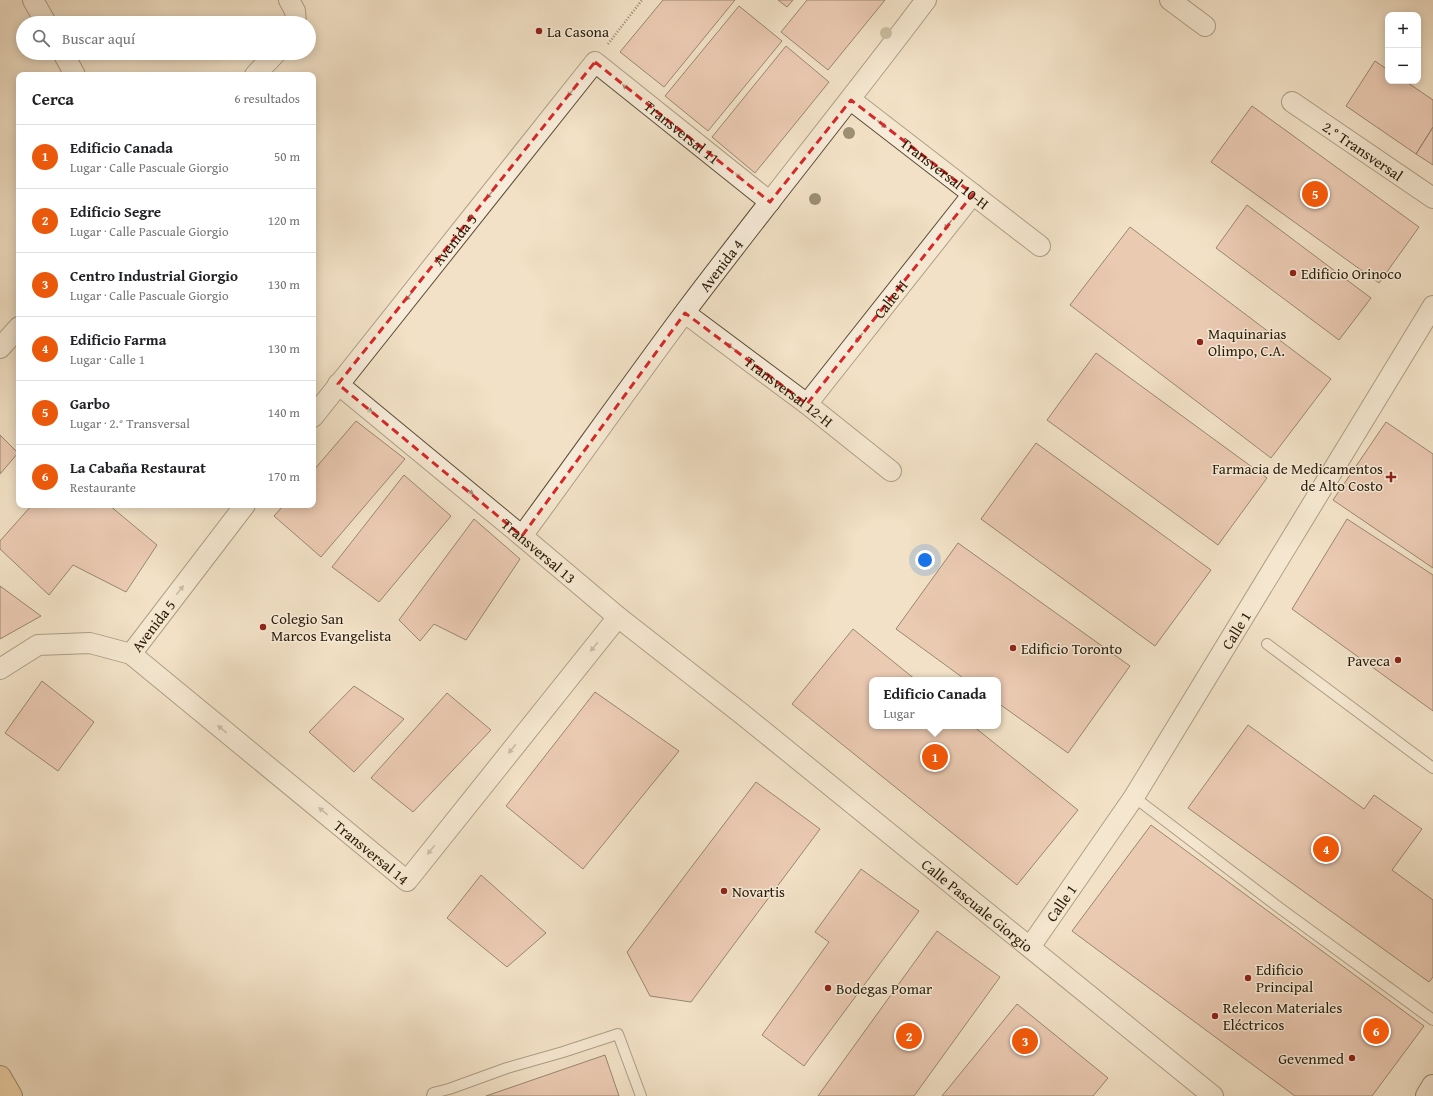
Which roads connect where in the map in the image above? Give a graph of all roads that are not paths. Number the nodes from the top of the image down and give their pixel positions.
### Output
1 (33, 0) edge
2 (926, 0) edge
3 (1170, 0) edge
4 (42, 16) edge
5 (1204, 26) dead end
6 (67, 60) edge
7 (269, 60) edge
8 (595, 62) joint
9 (73, 72) edge
10 (258, 72) edge
11 (851, 100) junction
12 (1292, 102) dead end
13 (973, 194) junction
14 (1433, 198) edge
15 (770, 202) junction
16 (1040, 246) dead end
17 (1433, 306) edge
18 (685, 313) junction
19 (16, 330) edge
20 (0, 348) edge
21 (338, 384) junction
22 (807, 404) junction
23 (316, 413) edge
24 (891, 471) dead end
25 (243, 508) edge
26 (522, 536) junction
27 (618, 617) junction
28 (1267, 644) dead end
29 (131, 654) junction
30 (0, 669) edge
31 (742, 714) joint
32 (1433, 768) edge
33 (1134, 797) junction
34 (1030, 947) junction
35 (1433, 1020) edge
36 (0, 1077) edge
37 (1433, 1086) edge
38 (10, 1096) edge
39 (432, 1096) edge
40 (641, 1096) edge
41 (1213, 1096) edge
42 (1427, 1096) edge

1 - 4 street
2 - 11 street, Avenida 4
3 - 5 street
6 - 9 street
7 - 10 street
15 -> 8 street, Transversal 11
8 -> 21 street, Avenida 5
11 -> 13 street, Transversal 10-H
11 - 15 street, Avenida 4
12 - 14 street, 2.° Transversal
13 - 16 street, Transversal 10-H
13 -> 22 street, Calle H
15 - 18 street, Avenida 4
17 - 33 street, Calle 1
22 -> 18 street, Transversal 12-H
18 - 26 street, Avenida 4
19 - 20 street
21 - 23 street, Avenida 5
21 -> 26 street, Transversal 13
22 - 24 street, Transversal 12-H
29 -> 25 street, Avenida 5
26 - 27 street, Transversal 13
27 -> 29 street, Transversal 14
27 - 31 street, Transversal 13
28 - 32 lane
29 - 30 street, Avenida 5
31 - 34 street, Calle Pascuale Giorgio
33 - 34 street, Calle 1
33 - 35 lane
34 - 41 street, Calle Pascuale Giorgio
36 - 38 highway
37 - 42 main road
39 - 40 lane

